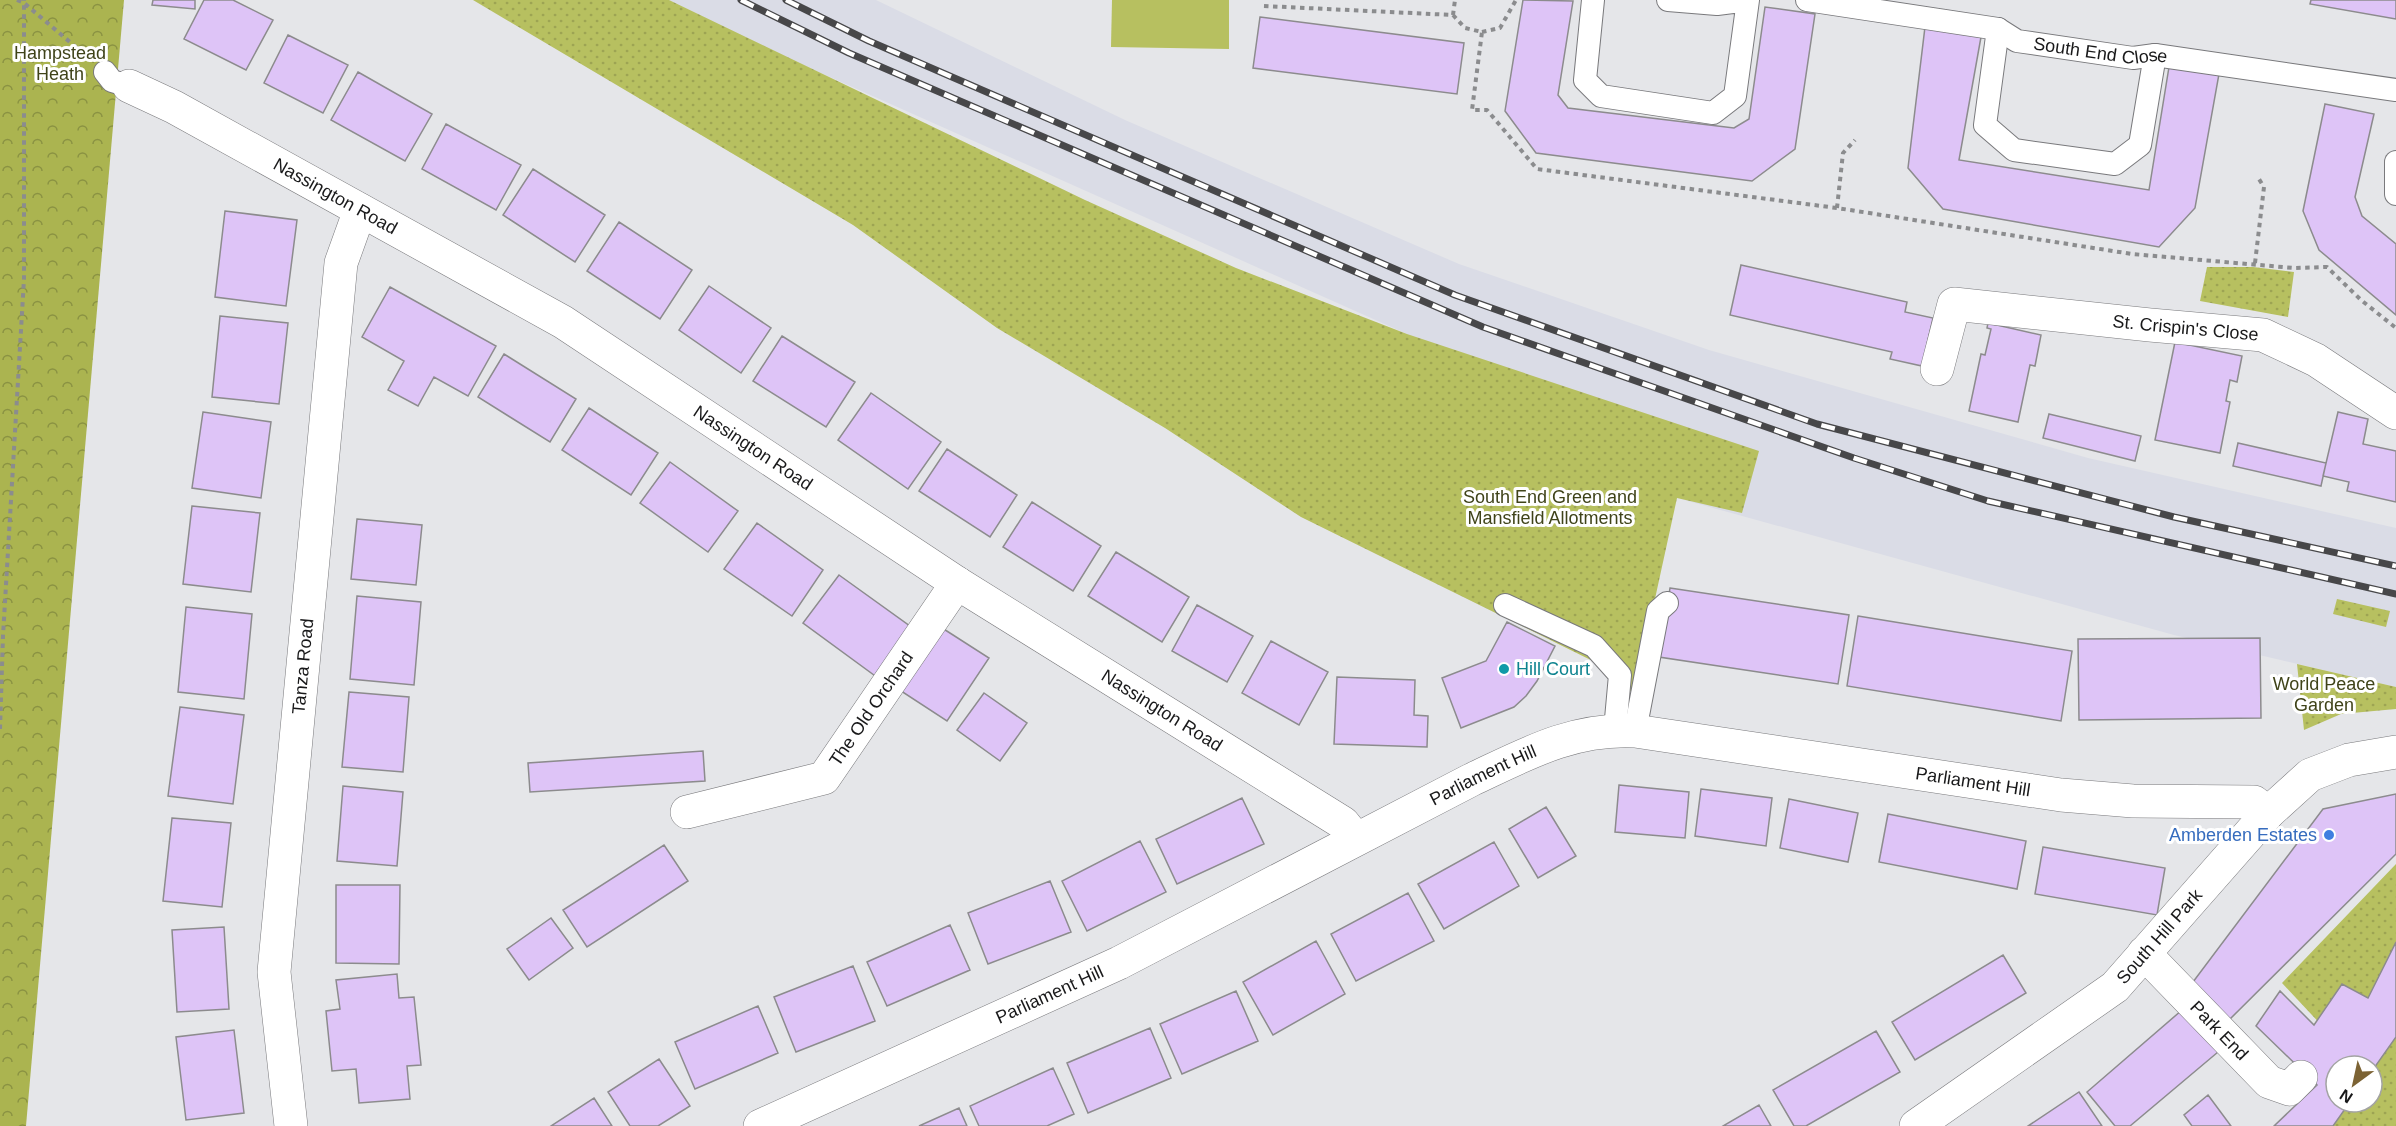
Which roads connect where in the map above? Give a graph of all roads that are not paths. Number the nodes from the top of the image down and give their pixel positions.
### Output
1 (1593, 0) edge
2 (1668, 0) edge
3 (1748, 0) edge
4 (1807, 0) edge
5 (1998, 29) junction
6 (2155, 55) junction
7 (117, 79) road end
8 (2396, 90) edge
9 (2396, 162) edge
10 (2396, 194) edge
11 (360, 210) junction
12 (1937, 369) dead end
13 (2396, 413) edge
14 (957, 583) junction
15 (1667, 603) dead end
16 (1505, 604) dead end
17 (1625, 731) junction
18 (2396, 752) edge
19 (687, 812) dead end
20 (2268, 813) junction
21 (1356, 839) junction
22 (2144, 953) junction
23 (2301, 1077) dead end
24 (291, 1126) edge
25 (760, 1126) edge
26 (1916, 1126) edge

1 - 3 lane
2 - 3 lane
4 - 5 lane, South End Close
5 - 6 lane, South End Close
5 - 6 lane
6 - 8 lane, South End Close
7 - 11 street, Nassington Road
9 - 10 lane
11 - 14 street, Nassington Road
11 - 24 street, Tanza Road
12 - 13 street, St. Crispin's Close
14 - 19 street, The Old Orchard
14 - 21 street, Nassington Road
15 - 17 lane
16 - 17 lane
17 - 20 street, Parliament Hill
17 - 21 street, Parliament Hill
18 - 20 street, South Hill Park
20 - 22 street, South Hill Park
21 - 25 street, Parliament Hill
22 - 23 street, Park End
22 - 26 street, South Hill Park

